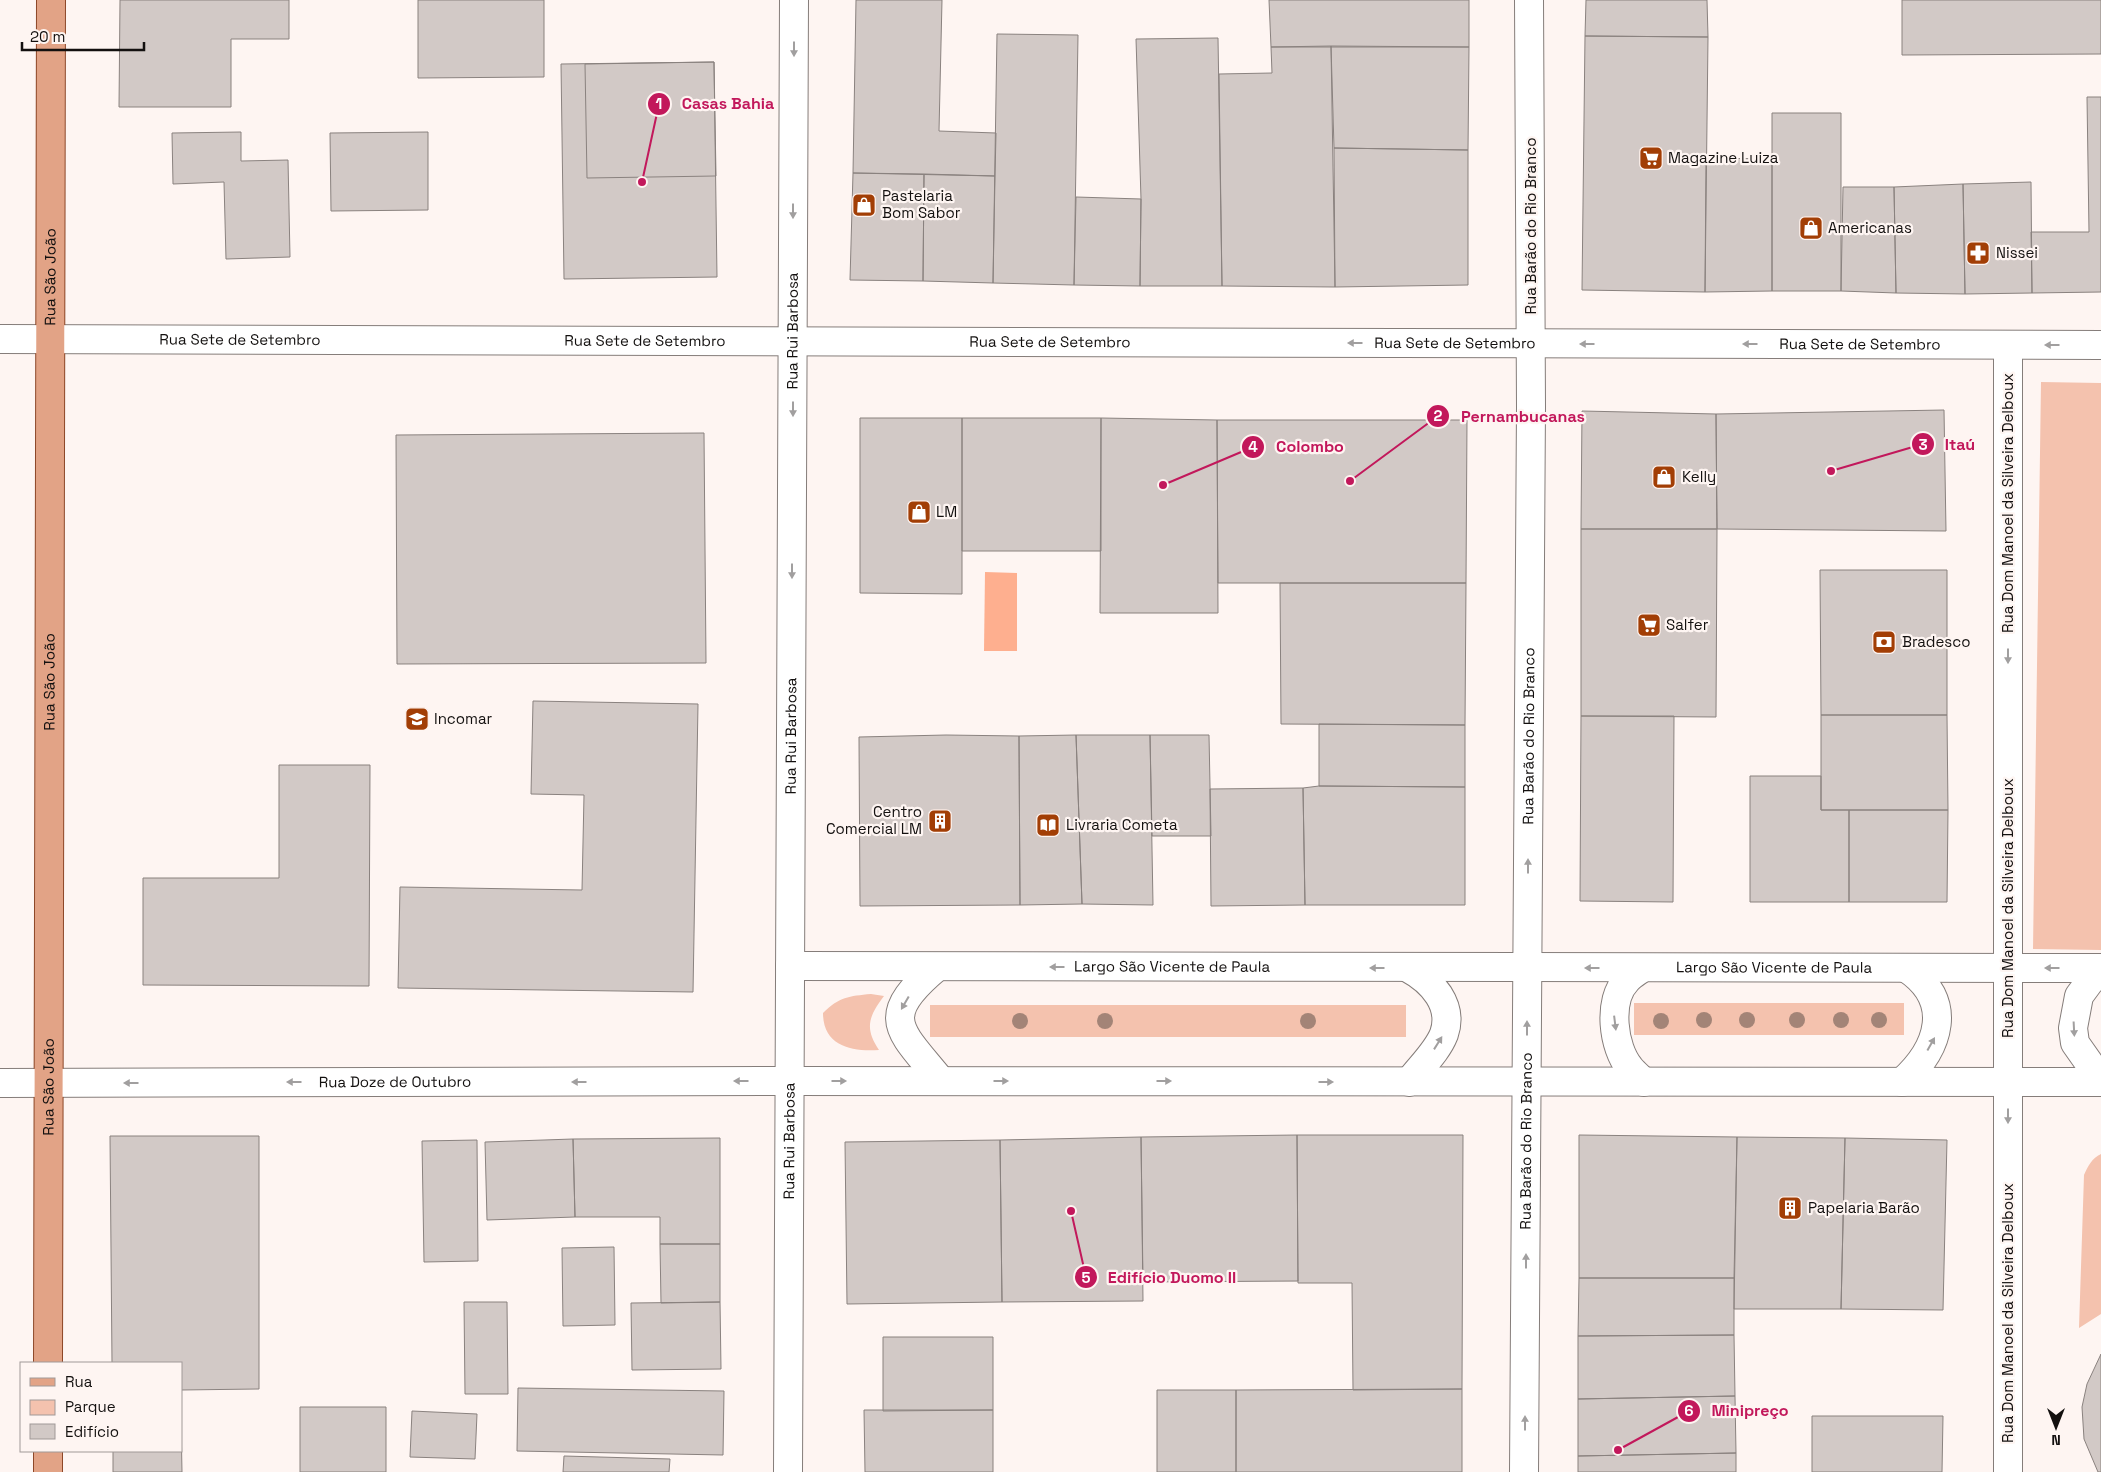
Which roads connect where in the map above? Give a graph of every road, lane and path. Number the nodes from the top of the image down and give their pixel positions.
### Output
1 (51, 0) edge
2 (794, 0) edge
3 (1529, 0) edge
4 (0, 339) edge
5 (51, 339) junction
6 (793, 341) junction
7 (1531, 343) junction
8 (2008, 345) junction
9 (2101, 345) edge
10 (790, 966) junction
11 (937, 967) junction
12 (1408, 968) junction
13 (1528, 968) junction
14 (1642, 968) junction
15 (1906, 968) junction
16 (2008, 968) junction
17 (2101, 968) edge
18 (2101, 973) edge
19 (790, 1081) junction
20 (941, 1081) junction
21 (2101, 1081) edge
22 (49, 1082) junction
23 (1409, 1082) junction
24 (1527, 1082) junction
25 (1644, 1082) junction
26 (1902, 1082) junction
27 (2008, 1082) junction
28 (0, 1083) edge
29 (48, 1362) edge
30 (48, 1452) edge
31 (48, 1472) edge
32 (788, 1472) edge
33 (1524, 1472) edge
34 (2008, 1472) edge

1 - 5 main road, Rua São João
2 -> 6 street, Rua Rui Barbosa
3 - 7 street, Rua Barão do Rio Branco
4 - 5 street, Rua Sete de Setembro
5 - 6 street, Rua Sete de Setembro
5 - 22 main road, Rua São João
7 -> 6 street, Rua Sete de Setembro
6 -> 10 street, Rua Rui Barbosa
8 -> 7 street, Rua Sete de Setembro
13 -> 7 street, Rua Barão do Rio Branco
9 -> 8 street, Rua Sete de Setembro
8 -> 16 street, Rua Dom Manoel da Silveira Delboux
10 - 11 street, Largo São Vicente de Paula
10 - 19 street, Rua Rui Barbosa
12 -> 11 street, Largo São Vicente de Paula
11 -> 20 street
12 - 13 street, Largo São Vicente de Paula
23 -> 12 street
14 -> 13 street, Largo São Vicente de Paula
24 -> 13 street, Rua Barão do Rio Branco
14 - 15 street, Largo São Vicente de Paula
14 -> 25 street
15 - 16 street, Largo São Vicente de Paula
26 -> 15 street
17 -> 16 street, Largo São Vicente de Paula
16 - 27 street, Rua Dom Manoel da Silveira Delboux
18 -> 21 street
19 -> 20 street
19 -> 22 street, Rua Doze de Outubro
19 - 32 street, Rua Rui Barbosa
20 -> 23 street
21 - 27 street
22 - 28 street, Rua Doze de Outubro
22 - 29 main road, Rua São João
23 - 24 street
24 - 25 street
33 -> 24 street, Rua Barão do Rio Branco
25 - 26 street
26 - 27 street
27 -> 34 street, Rua Dom Manoel da Silveira Delboux
30 - 31 main road

